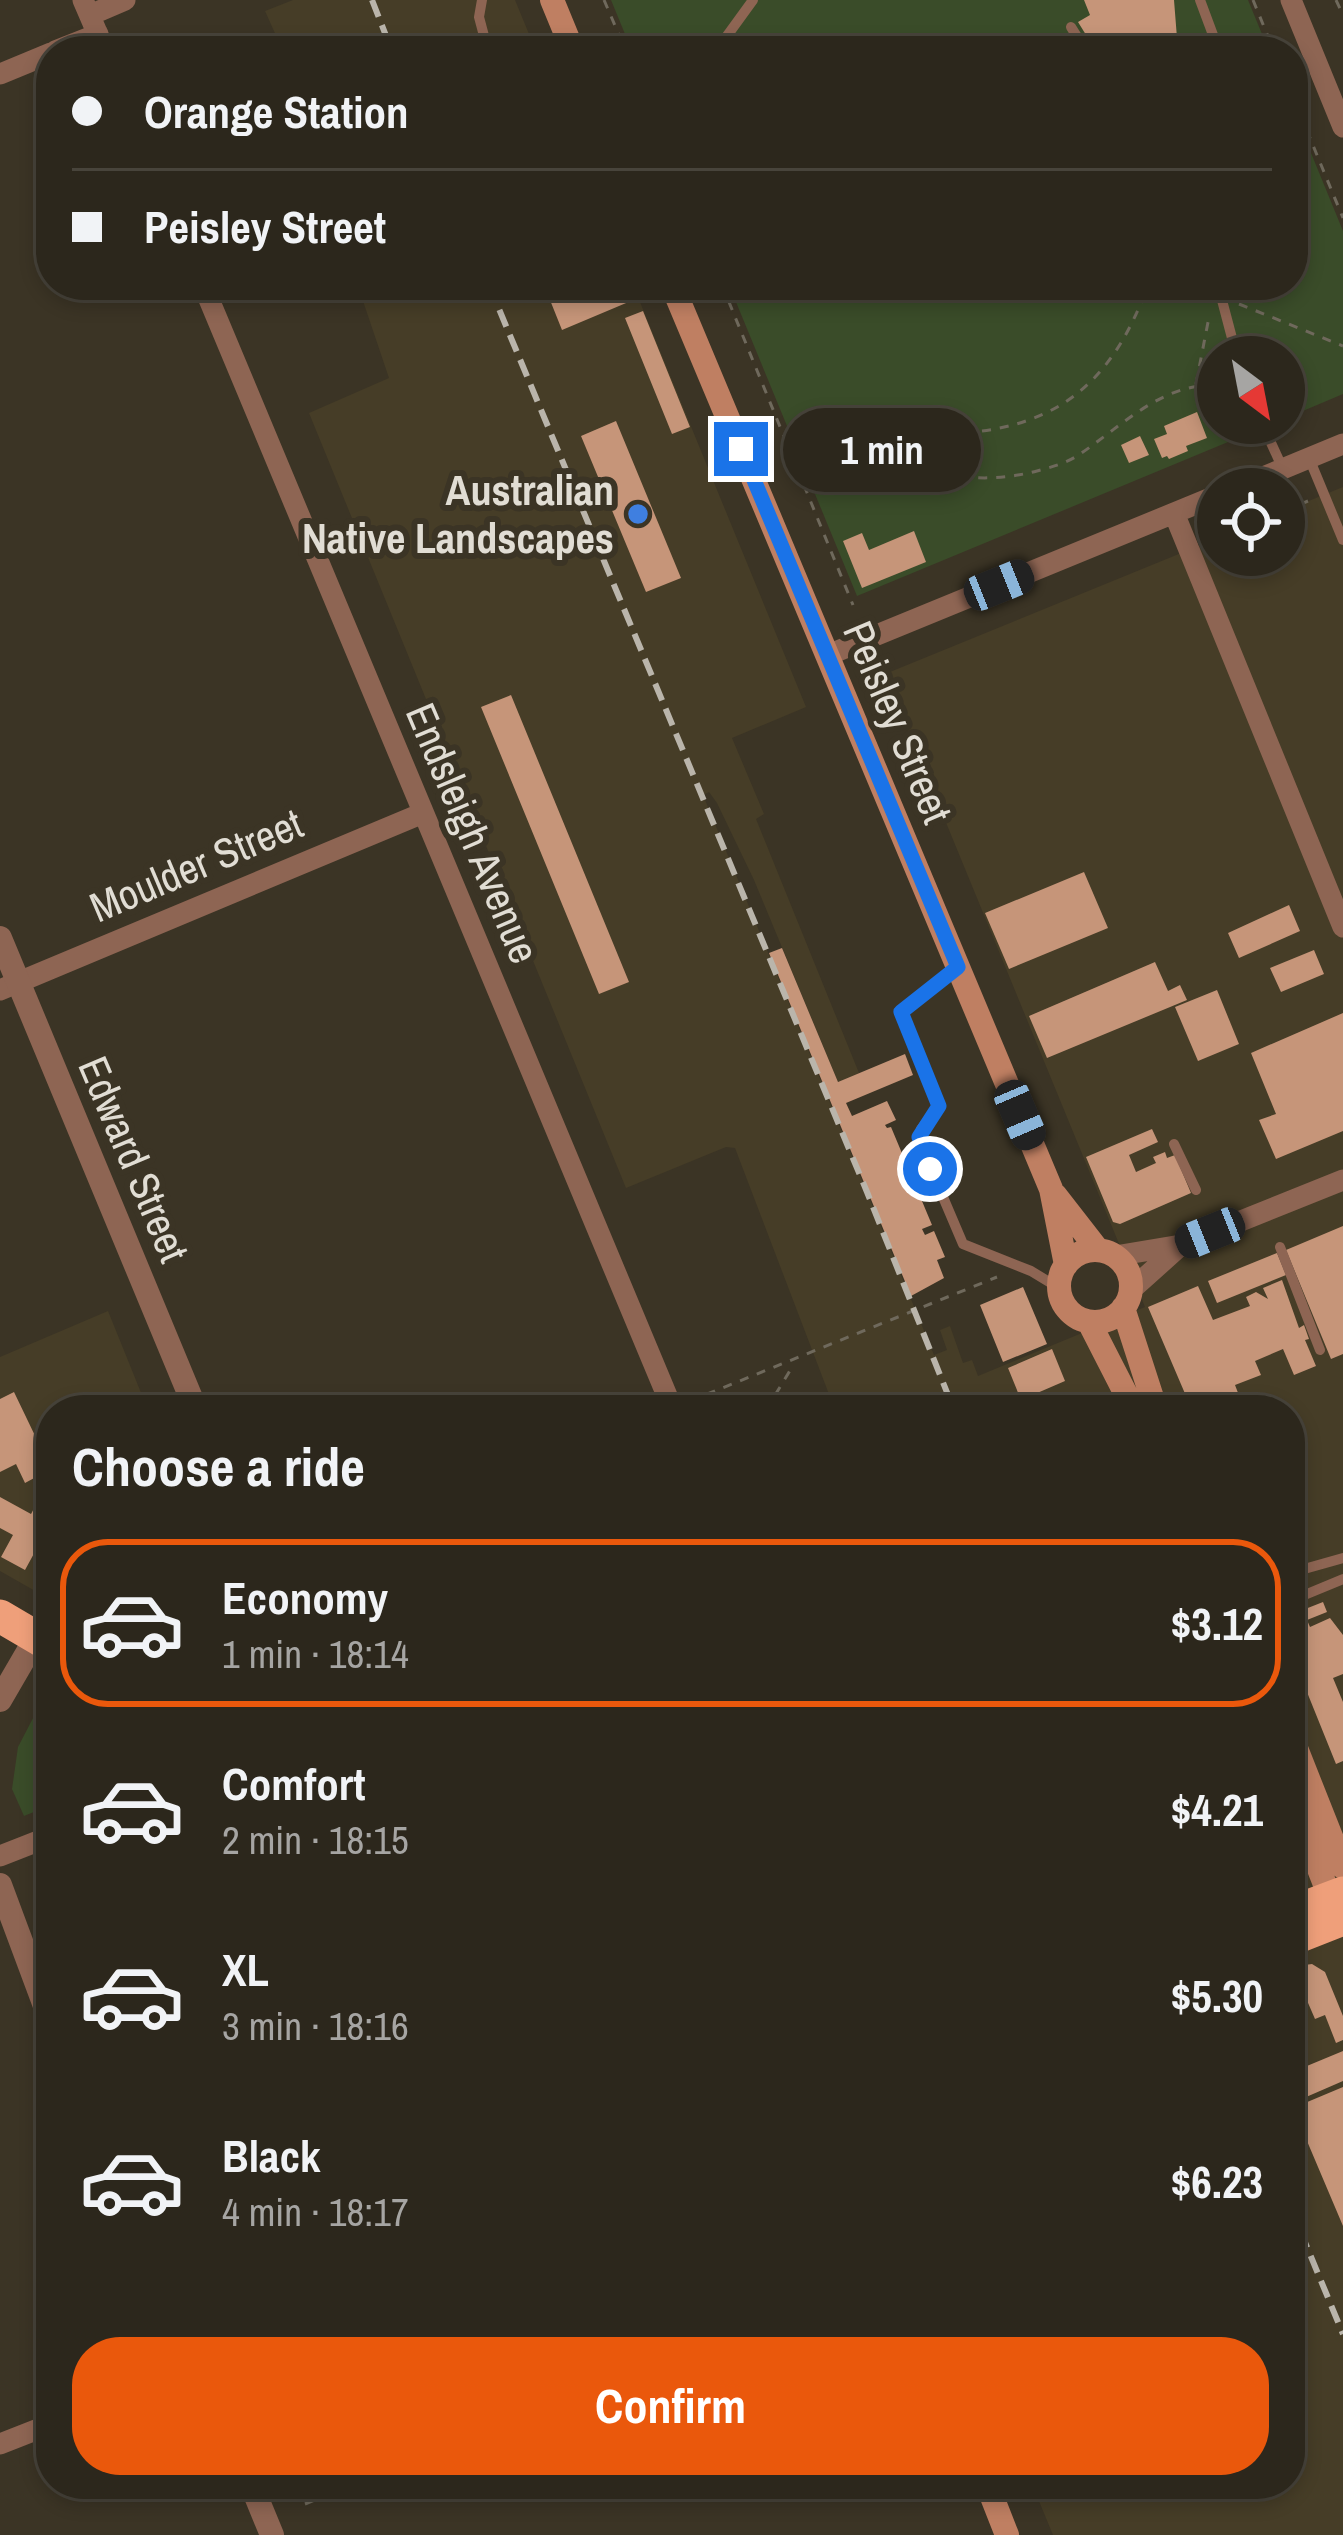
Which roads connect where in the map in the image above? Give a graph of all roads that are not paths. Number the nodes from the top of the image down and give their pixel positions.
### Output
1 (125, 0) edge
2 (482, 0) edge
3 (552, 0) edge
4 (753, 0) edge
5 (1200, 0) edge
6 (1291, 0) edge
7 (94, 25) edge
8 (1071, 28) dead end
9 (484, 36) edge
10 (567, 36) edge
11 (727, 36) edge
12 (1076, 36) edge
13 (1214, 36) edge
14 (1306, 36) edge
15 (1308, 42) edge
16 (36, 59) edge
17 (0, 74) edge
18 (1343, 128) edge
19 (209, 300) edge
20 (678, 300) edge
21 (1221, 300) edge
22 (1231, 336) edge
23 (1343, 444) edge
24 (1309, 458) junction
25 (1285, 468) edge
26 (1197, 504) edge
27 (1174, 513) junction
28 (1343, 540) edge
29 (828, 655) junction
30 (423, 813) junction
31 (1343, 927) edge
32 (0, 938) edge
33 (958, 967) junction
34 (9, 986) edge
35 (1174, 1144) dead end
36 (1343, 1180) edge
37 (1051, 1189) junction
38 (1196, 1190) dead end
39 (1180, 1245) junction
40 (1280, 1247) dead end
41 (1107, 1253) junction
42 (1062, 1276) junction
43 (1127, 1299) junction
44 (1089, 1322) junction
45 (1320, 1350) dead end
46 (189, 1395) edge
47 (666, 1395) edge
48 (1126, 1395) edge
49 (1152, 1395) edge
50 (1343, 1558) edge
51 (1305, 1569) edge
52 (1343, 1580) edge
53 (1305, 1595) edge
54 (0, 1616) edge
55 (36, 1637) edge
56 (36, 1653) edge
57 (0, 1700) edge
58 (1305, 1784) edge
59 (1305, 1828) edge
60 (36, 1842) edge
61 (0, 1856) edge
62 (0, 1885) edge
63 (1340, 1904) edge
64 (1305, 1910) edge
65 (1305, 1929) edge
66 (36, 1982) edge
67 (36, 2430) edge
68 (0, 2444) edge
69 (257, 2499) edge
70 (993, 2499) edge
71 (272, 2535) edge
72 (1007, 2535) edge

1 - 7 street
2 - 9 lane
3 - 10 main road
4 - 11 lane
5 - 13 lane
6 - 14 street
8 - 12 lane
15 - 18 street
16 - 17 street
19 - 30 street, Endsleigh Avenue
20 - 29 main road, Peisley Street
21 - 22 lane
23 - 24 street
24 - 25 street
24 - 28 lane
26 - 27 street
27 - 29 street
27 - 31 street
29 - 33 main road, Peisley Street
30 - 34 street, Moulder Street
30 - 47 street, Endsleigh Avenue
32 - 34 street, Edward Street
33 - 37 main road, Peisley Street
33 - 42 lane
34 - 46 street, Edward Street
35 - 38 lane
36 - 39 street
37 - 41 main road, Peisley Street
37 - 42 main road, Peisley Street
39 - 41 street
39 - 43 street
40 - 45 lane
41 - 42 main road
41 - 43 main road
42 - 44 main road
43 - 44 main road
43 - 49 main road
44 - 48 main road
50 - 51 lane
52 - 53 lane
54 - 55 highway
56 - 57 street
58 - 63 main road
59 - 63 main road
60 - 61 street
62 - 66 street
63 - 64 highway
63 - 65 highway
67 - 68 street
69 - 71 street
70 - 72 main road

